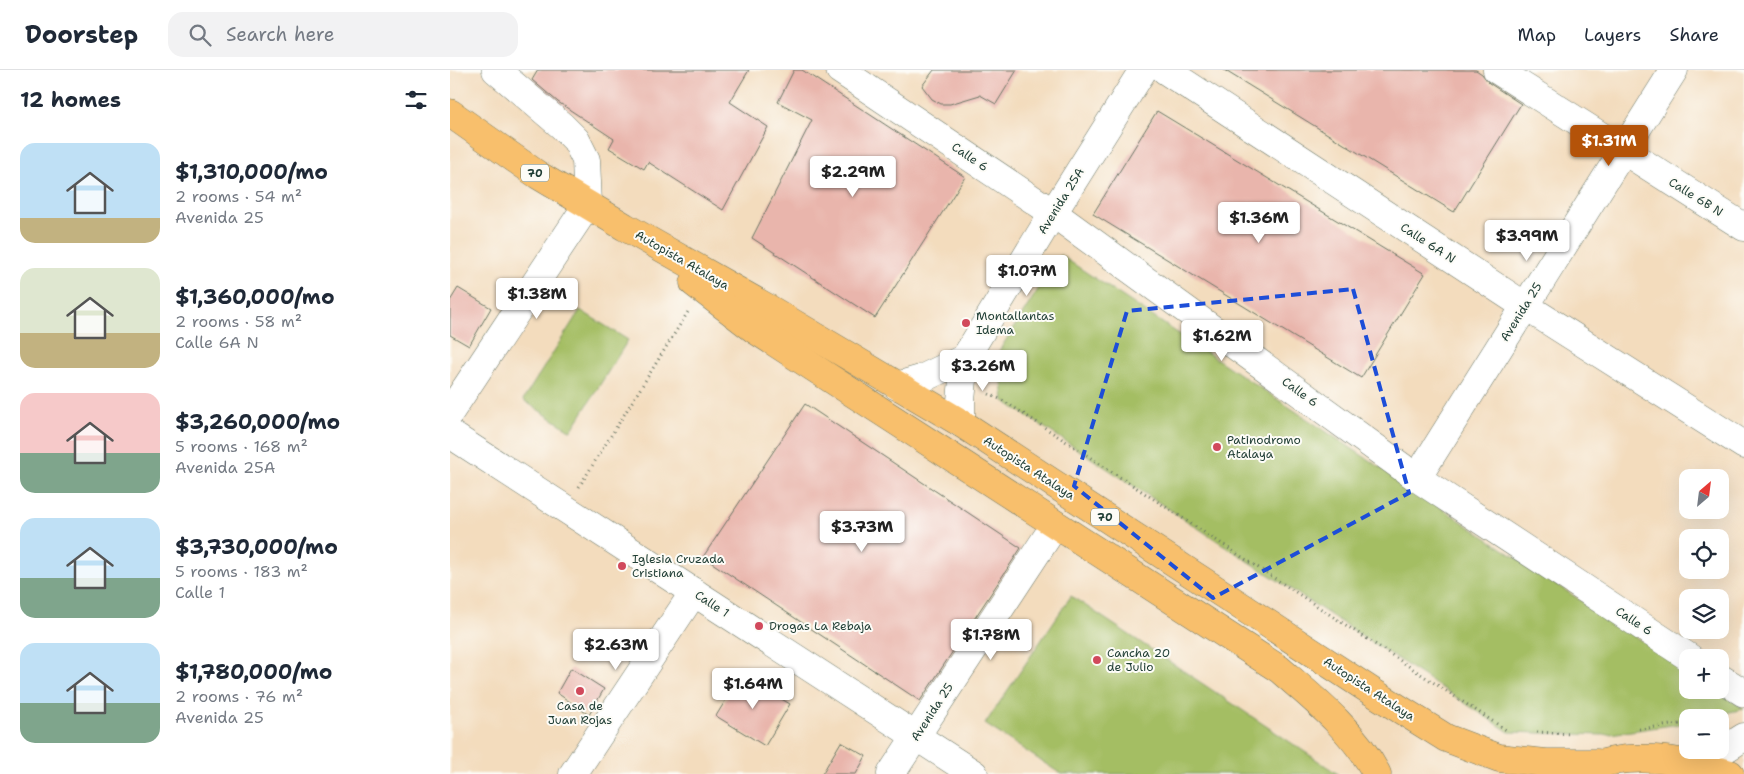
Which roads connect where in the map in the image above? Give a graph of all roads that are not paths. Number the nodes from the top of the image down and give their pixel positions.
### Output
1 (496, 70) edge
2 (840, 70) edge
3 (1144, 70) edge
4 (1165, 70) edge
5 (1496, 70) edge
6 (1674, 70) edge
7 (450, 113) edge
8 (1623, 151) junction
9 (588, 204) junction
10 (1053, 213) junction
11 (625, 227) junction
12 (1744, 227) edge
13 (1525, 306) junction
14 (964, 369) junction
15 (897, 386) junction
16 (450, 412) edge
17 (961, 423) junction
18 (450, 434) edge
19 (1744, 445) edge
20 (1417, 478) junction
21 (1055, 525) junction
22 (694, 592) junction
23 (1679, 651) edge
24 (1729, 684) edge
25 (1744, 693) edge
26 (916, 736) junction
27 (1744, 737) edge
28 (1694, 763) junction
29 (1585, 769) edge
30 (573, 774) edge
31 (891, 774) edge
32 (974, 774) edge
33 (1377, 774) edge
34 (1730, 774) edge

1 - 9 street
2 - 10 street, Calle 6
3 - 10 street, Avenida 25A
4 - 13 street, Calle 6A N
5 - 8 street, Calle 6B N
6 - 8 street, Avenida 25
7 - 9 main road, Autopista Atalaya / 70
8 - 12 street, Calle 6B N
8 - 13 street, Avenida 25
9 - 11 main road, Autopista Atalaya / 70
9 - 16 street
10 - 14 street, Avenida 25A
10 - 20 street, Calle 6
11 - 15 main road, Autopista Atalaya / 70
11 - 21 main road, Autopista Atalaya / 70
13 - 19 street, Calle 6A N
13 - 20 street, Avenida 25
14 - 15 street
14 - 17 street, Avenida 25A
15 - 17 main road, Autopista Atalaya / 70
17 - 29 main road, Autopista Atalaya / 70
18 - 22 street, Calle 1
20 - 23 street, Calle 6
21 - 26 street, Avenida 25
21 - 33 main road, Autopista Atalaya / 70
22 - 26 street, Calle 1
22 - 30 street
24 - 25 street
26 - 31 street, Avenida 25
26 - 32 street, Calle 1
27 - 28 street
28 - 29 main road, 70
28 - 34 main road, 70

